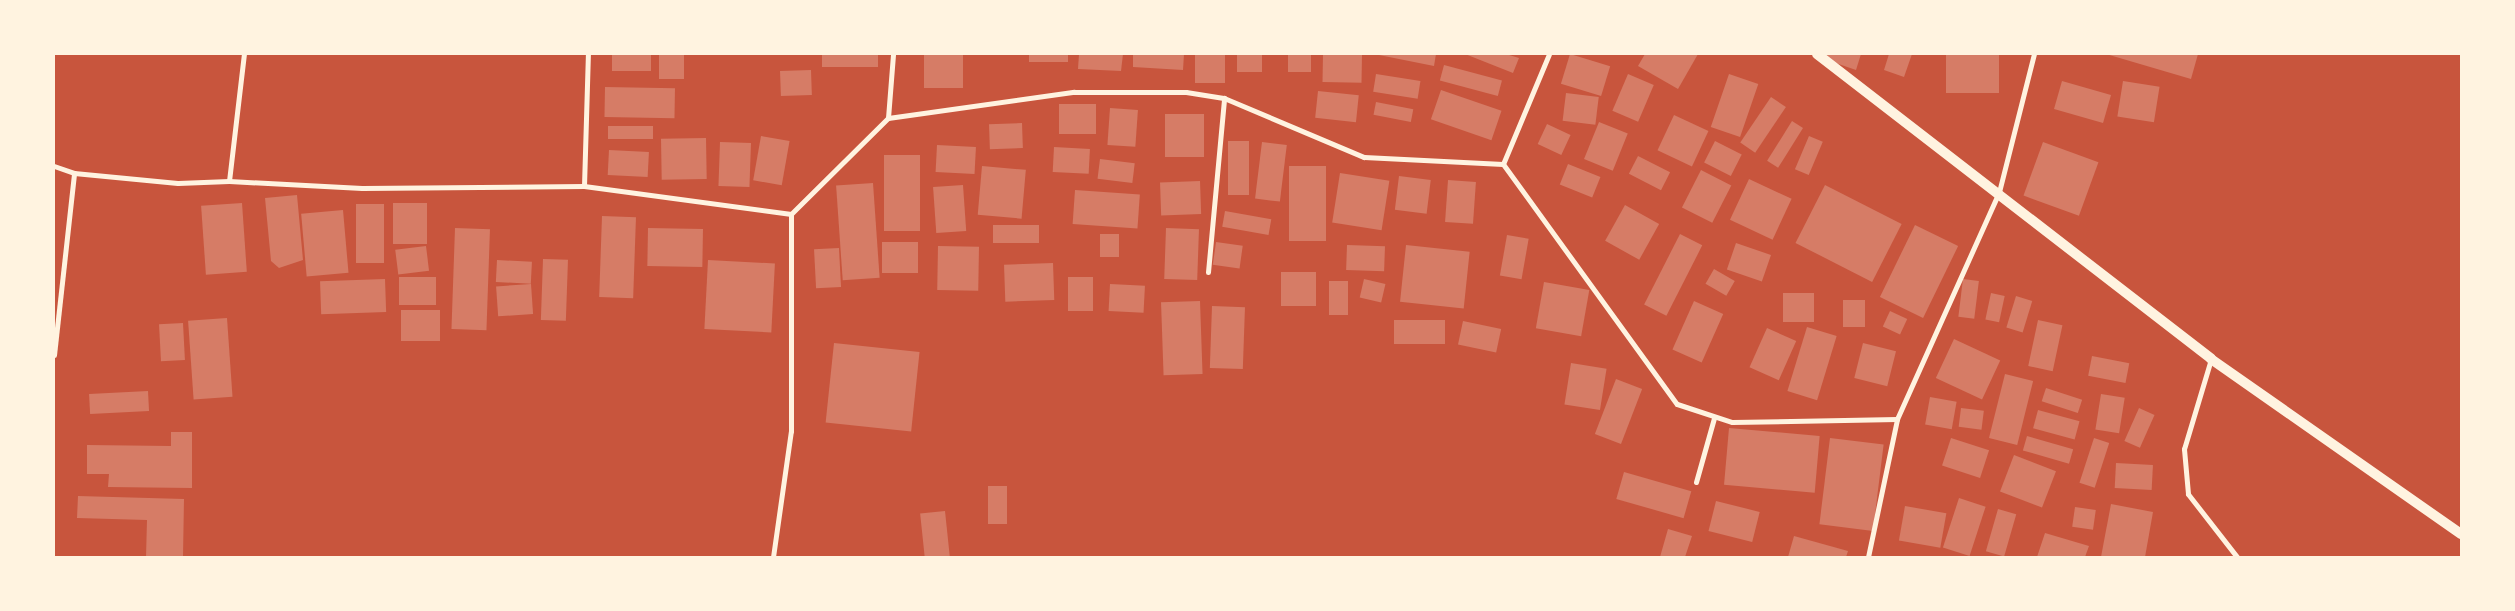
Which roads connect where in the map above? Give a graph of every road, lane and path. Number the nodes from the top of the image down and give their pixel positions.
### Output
1 (244, 54) edge
2 (588, 54) edge
3 (893, 54) edge
4 (1549, 54) edge
5 (1817, 54) edge
6 (2034, 54) edge
7 (1224, 98) junction
8 (888, 118) junction
9 (1503, 164) junction
10 (54, 166) edge
11 (74, 173) junction
12 (228, 181) junction
13 (584, 186) junction
14 (1999, 192) junction
15 (791, 214) junction
16 (1208, 272) dead end
17 (54, 355) edge
18 (2211, 359) junction
19 (1714, 418) junction
20 (1897, 419) junction
21 (1696, 482) dead end
22 (2461, 534) edge
23 (773, 557) edge
24 (1868, 557) edge
25 (2237, 557) edge

1 - 12 street
2 - 13 street
3 - 8 street
4 - 9 street
5 - 14 main road
6 - 14 street
7 - 8 street
7 - 9 street
7 - 16 street
8 - 15 street
9 - 19 street
10 - 11 street
11 - 12 street
11 - 17 street
12 - 13 street
13 - 15 street
14 - 18 main road
14 - 20 street
15 - 23 street
18 - 22 main road
18 - 25 street
19 - 20 street
19 - 21 street
20 - 24 street

